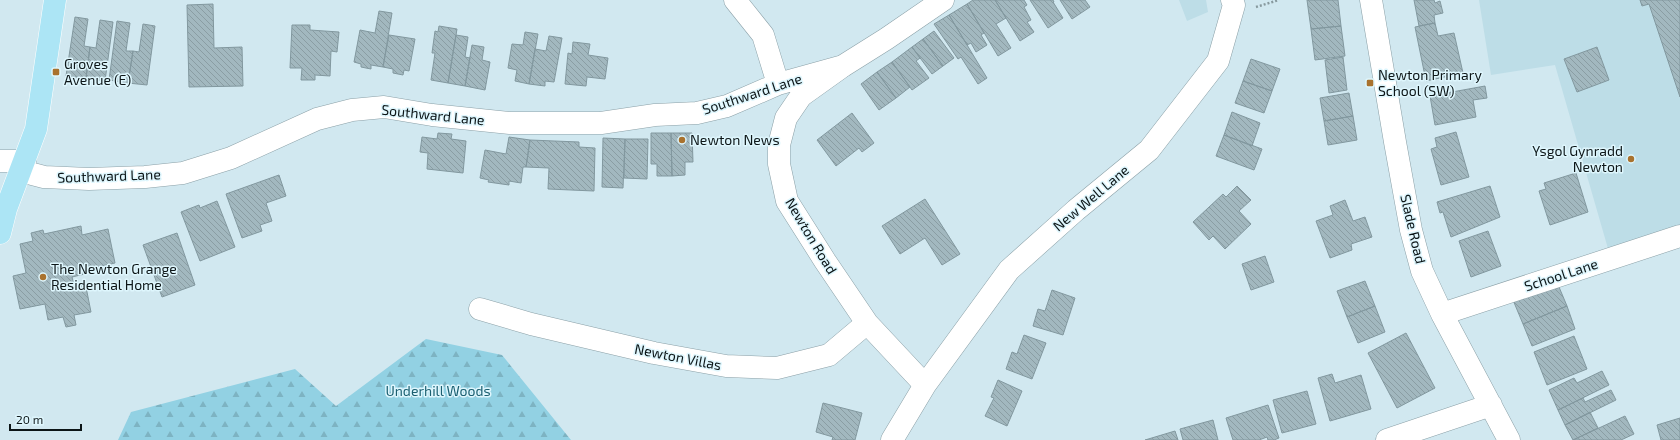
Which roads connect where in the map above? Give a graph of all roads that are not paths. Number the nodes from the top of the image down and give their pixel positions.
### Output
1 (56, 0) edge
2 (735, 0) edge
3 (943, 0) edge
4 (1232, 0) edge
5 (1371, 0) edge
6 (843, 66) junction
7 (778, 84) junction
8 (0, 161) edge
9 (23, 166) junction
10 (0, 233) edge
11 (1680, 236) edge
12 (480, 309) dead end
13 (1442, 314) junction
14 (867, 323) junction
15 (925, 385) junction
16 (1491, 405) junction
17 (892, 440) edge
18 (1387, 440) edge
19 (1510, 440) edge

1 - 9 main road
2 - 7 street
3 - 6 street, Newton Road
4 - 15 street, New Well Lane
5 - 13 street, Slade Road
6 - 7 street, Southward Lane
6 - 14 street, Newton Road
7 - 9 street, Southward Lane
8 - 9 street, Southward Lane
9 - 10 main road
11 - 13 street, School Lane
12 - 14 street, Newton Villas
13 - 16 street, Slade Road
14 - 15 street, Newton Road
15 - 17 street
16 - 18 street
16 - 19 street, Slade Road

